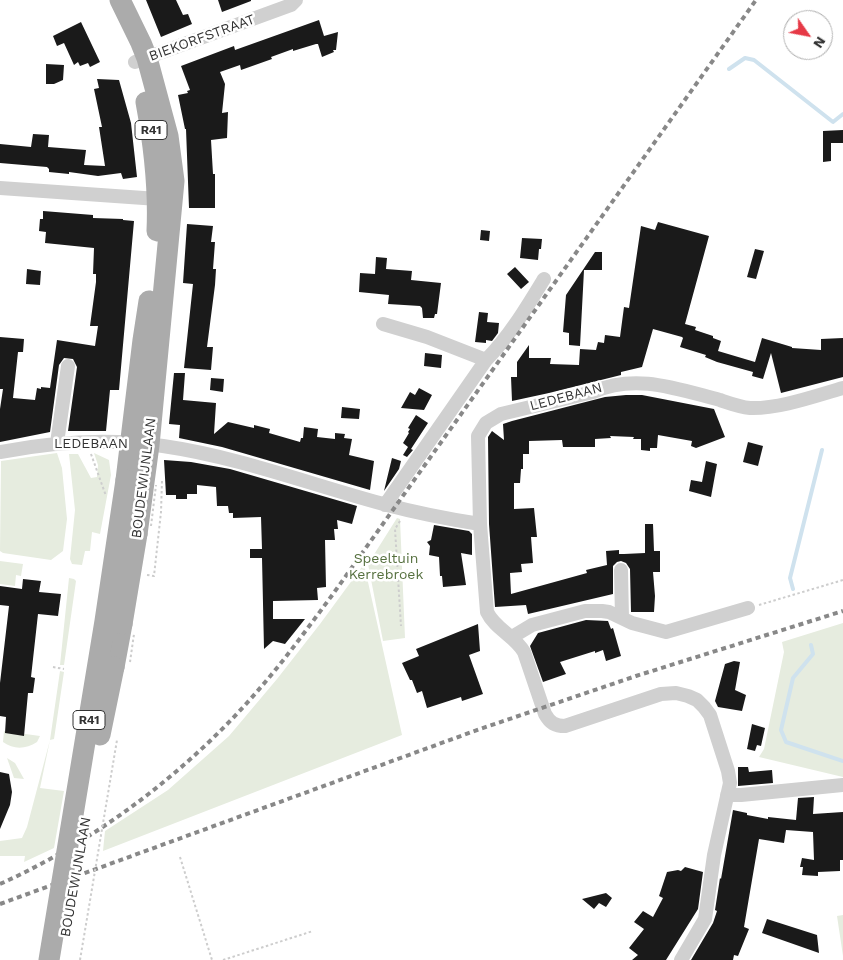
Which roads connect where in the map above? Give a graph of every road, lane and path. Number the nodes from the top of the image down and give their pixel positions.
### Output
1 (105, 0) edge
2 (120, 0) edge
3 (296, 0) edge
4 (141, 60) junction
5 (0, 188) edge
6 (158, 199) junction
7 (544, 280) dead end
8 (383, 324) dead end
9 (486, 360) junction
10 (68, 366) dead end
11 (843, 388) edge
12 (57, 443) junction
13 (140, 444) junction
14 (0, 452) edge
15 (135, 481) junction
16 (385, 505) junction
17 (405, 509) junction
18 (480, 524) junction
19 (621, 570) dead end
20 (843, 580) edge
21 (748, 608) joint
22 (622, 618) junction
23 (401, 626) dead end
24 (512, 637) junction
25 (53, 667) dead end
26 (64, 669) dead end
27 (843, 785) edge
28 (727, 795) junction
29 (180, 857) dead end
30 (313, 931) dead end
31 (49, 960) edge
32 (63, 960) edge
33 (212, 960) edge
34 (223, 960) edge
35 (681, 960) edge

1 - 4 main road, BOUDEWIJNLAAN / R41
2 - 4 main road, BOUDEWIJNLAAN / R41
3 - 4 street, BIEKORFSTRAAT
4 - 6 main road, BOUDEWIJNLAAN / R41
4 - 13 main road, BOUDEWIJNLAAN / R41
5 - 6 street
6 - 13 main road, BOUDEWIJNLAAN / R41
7 - 9 street
8 - 9 street
9 - 16 street
10 - 12 street
11 - 18 street, LEDEBAAN
12 - 13 street, LEDEBAAN
12 - 14 street, LEDEBAAN
13 - 15 main road, BOUDEWIJNLAAN / R41
13 - 16 street, LEDEBAAN
15 - 31 main road, BOUDEWIJNLAAN / R41, bridge
15 - 32 main road, BOUDEWIJNLAAN / R41, bridge
16 - 17 street, LEDEBAAN
17 - 18 street, LEDEBAAN
17 - 23 path
18 - 24 street
19 - 22 street
20 - 21 path
21 - 22 street
22 - 24 street
24 - 28 street
25 - 26 path
27 - 28 street
28 - 35 street
29 - 33 path
30 - 34 path

